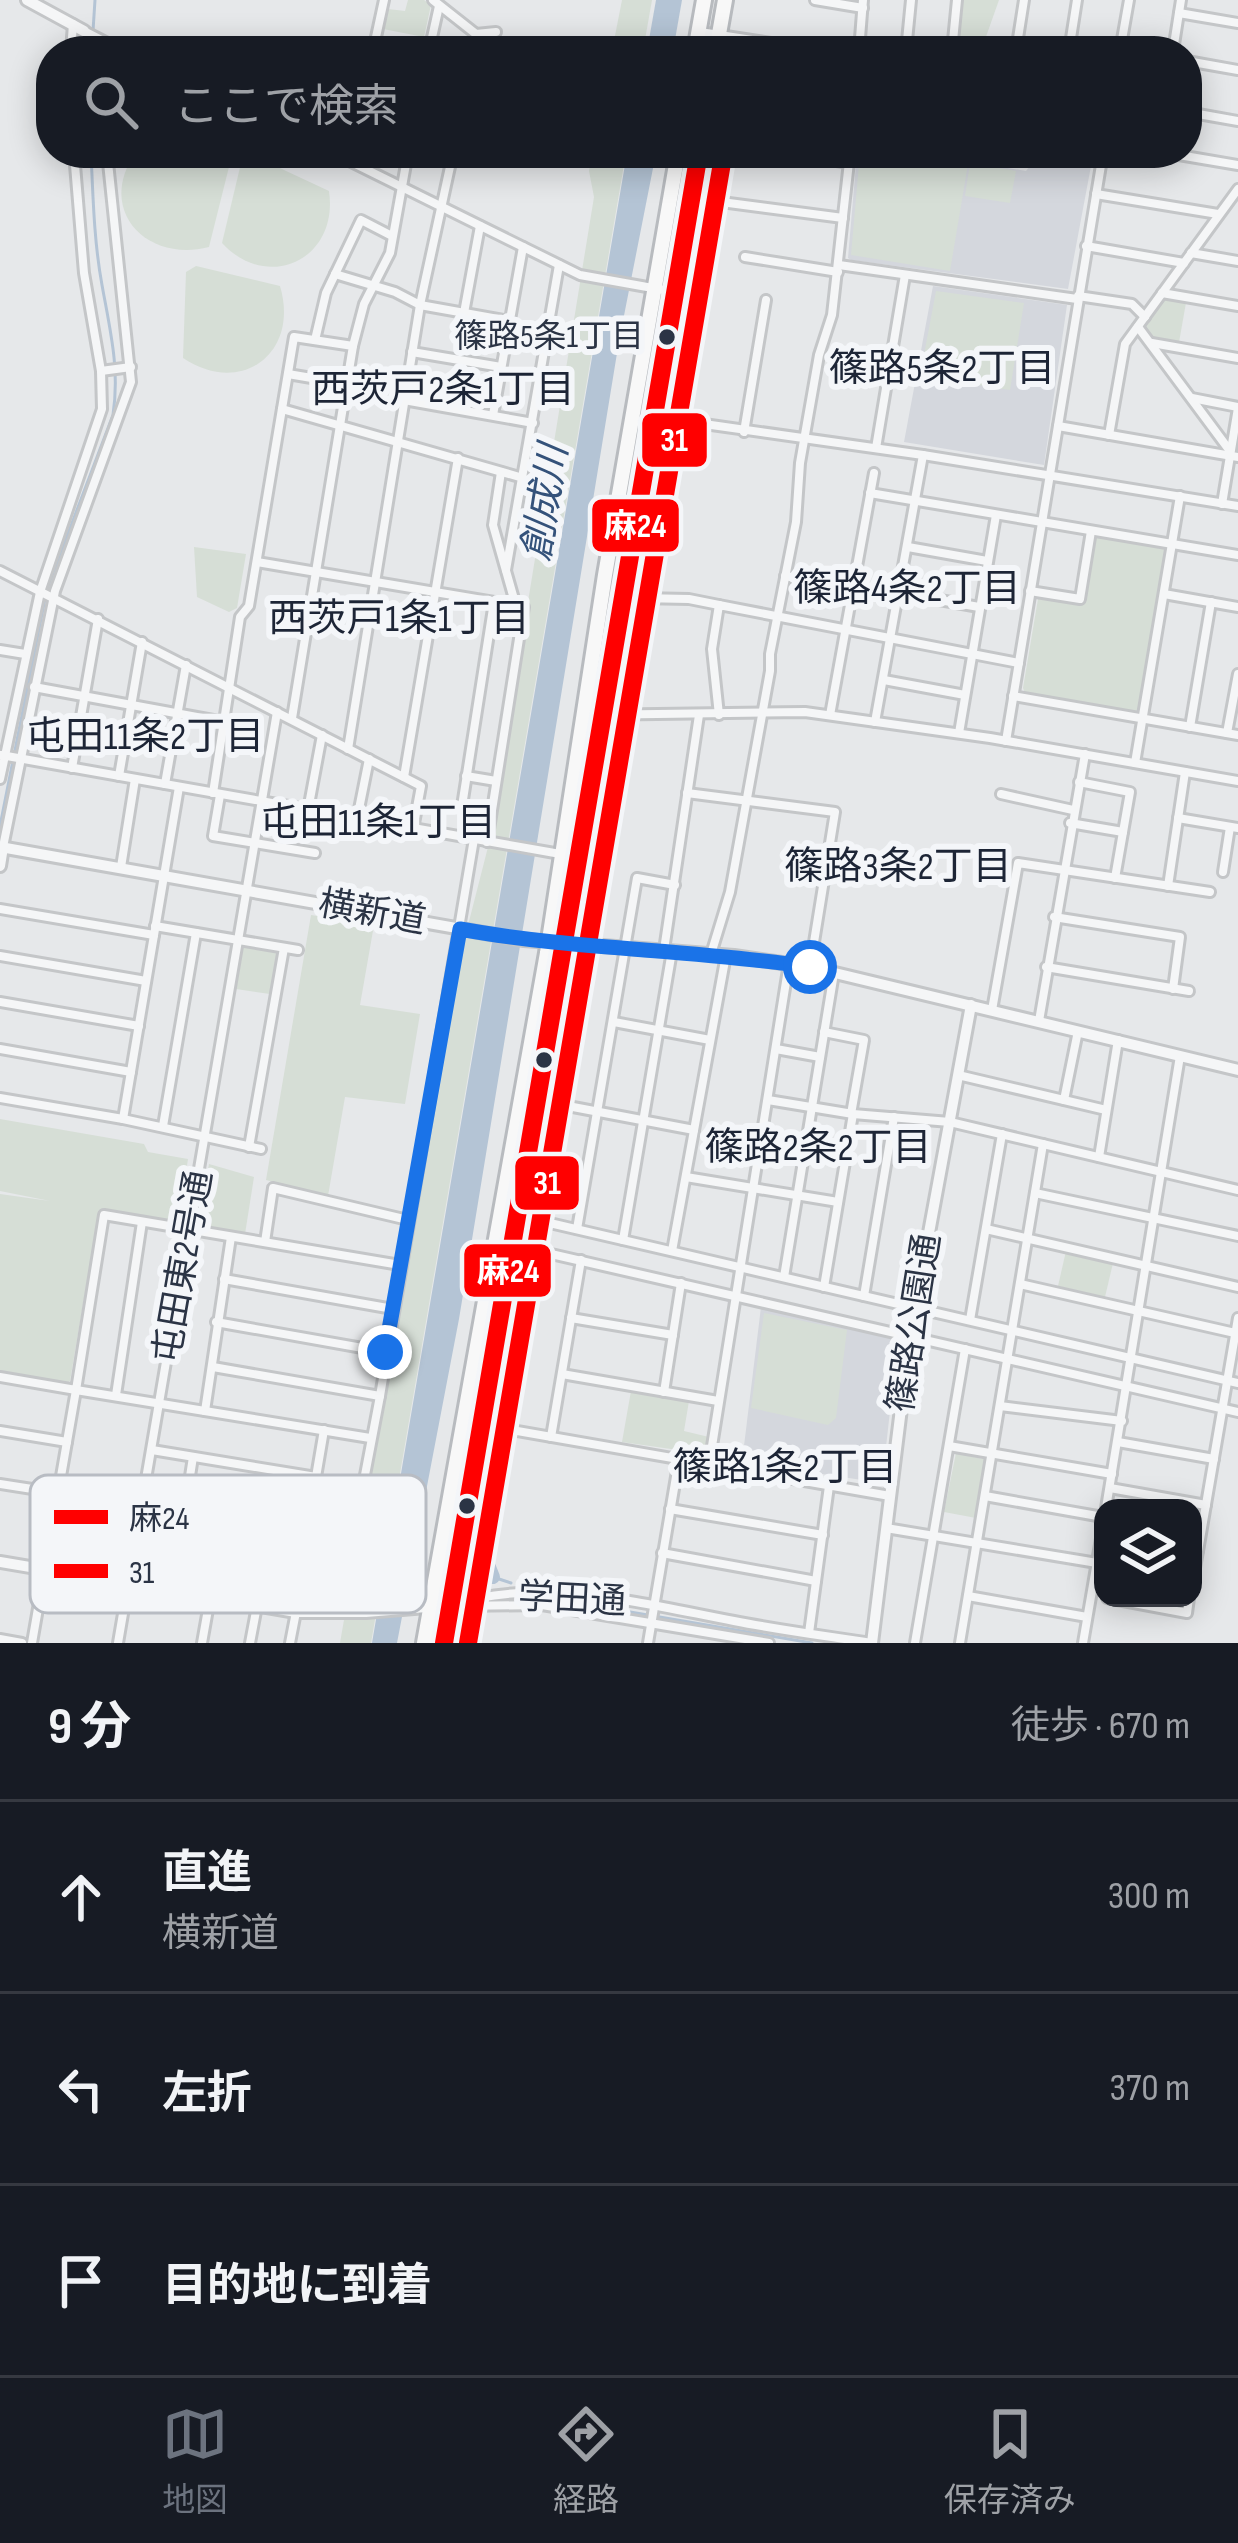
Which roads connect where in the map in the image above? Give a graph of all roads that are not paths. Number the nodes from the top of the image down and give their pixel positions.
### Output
1 (27, 0) edge
2 (384, 0) edge
3 (704, 0) edge
4 (725, 0) edge
5 (815, 0) edge
6 (910, 0) edge
7 (957, 0) edge
8 (1024, 0) edge
9 (1077, 0) edge
10 (1129, 0) edge
11 (1181, 0) edge
12 (436, 2) edge
13 (863, 4) edge
14 (1179, 13) junction
15 (1238, 23) edge
16 (78, 27) junction
17 (699, 31) junction
18 (496, 32) dead end
19 (476, 34) joint
20 (719, 34) junction
21 (75, 36) edge
22 (94, 36) edge
23 (376, 36) edge
24 (431, 36) edge
25 (698, 36) edge
26 (731, 36) edge
27 (860, 36) edge
28 (907, 36) edge
29 (953, 36) edge
30 (1018, 36) edge
31 (1071, 36) edge
32 (1123, 36) edge
33 (1175, 36) edge
34 (1202, 64) edge
35 (1238, 70) edge
36 (1202, 115) edge
37 (1238, 121) edge
38 (1202, 159) edge
39 (1238, 165) edge
40 (75, 168) edge
41 (108, 168) edge
42 (370, 168) edge
43 (405, 168) edge
44 (450, 168) edge
45 (675, 168) edge
46 (696, 168) edge
47 (711, 168) edge
48 (848, 168) edge
49 (1100, 168) edge
50 (402, 187) junction
51 (1238, 189) edge
52 (1096, 194) junction
53 (706, 200) junction
54 (443, 206) junction
55 (1238, 211) edge
56 (1221, 212) junction
57 (844, 218) junction
58 (481, 226) junction
59 (392, 236) junction
60 (1086, 246) junction
61 (523, 247) junction
62 (1191, 253) junction
63 (745, 257) dead end
64 (1238, 261) edge
65 (1184, 263) junction
66 (559, 264) junction
67 (838, 269) junction
68 (335, 274) junction
69 (905, 274) junction
70 (374, 286) junction
71 (648, 287) junction
72 (675, 292) junction
73 (1162, 293) junction
74 (1077, 297) junction
75 (766, 300) dead end
76 (420, 305) junction
77 (1238, 306) edge
78 (464, 313) junction
79 (510, 320) junction
80 (1141, 322) junction
81 (315, 340) junction
82 (1150, 343) junction
83 (353, 346) junction
84 (412, 352) junction
85 (1238, 358) edge
86 (664, 360) junction
87 (501, 367) junction
88 (116, 369) junction
89 (288, 374) junction
90 (347, 384) junction
91 (1191, 398) junction
92 (404, 400) junction
93 (1238, 407) edge
94 (282, 409) junction
95 (493, 415) junction
96 (669, 419) junction
97 (533, 423) junction
98 (340, 424) junction
99 (1058, 427) junction
100 (744, 432) junction
101 (1109, 435) junction
102 (804, 440) junction
103 (400, 442) junction
104 (876, 448) junction
105 (923, 455) junction
106 (1233, 455) edge
107 (458, 458) junction
108 (501, 472) junction
109 (874, 473) dead end
110 (1050, 474) junction
111 (524, 478) junction
112 (83, 491) junction
113 (870, 493) junction
114 (1180, 496) junction
115 (915, 501) junction
116 (1222, 504) junction
117 (1238, 506) edge
118 (996, 515) junction
119 (1042, 523) junction
120 (1091, 531) junction
121 (1172, 544) junction
122 (908, 547) junction
123 (1238, 555) edge
124 (987, 561) junction
125 (257, 562) junction
126 (0, 571) edge
127 (506, 571) junction
128 (317, 572) junction
129 (605, 574) junction
130 (785, 576) junction
131 (626, 579) junction
132 (375, 583) junction
133 (853, 590) junction
134 (1030, 591) junction
135 (434, 592) junction
136 (1164, 594) junction
137 (46, 595) junction
138 (900, 596) junction
139 (639, 598) junction
140 (494, 602) junction
141 (1210, 602) junction
142 (719, 605) junction
143 (516, 606) junction
144 (979, 607) junction
145 (1238, 607) edge
146 (777, 616) junction
147 (98, 619) junction
148 (845, 630) junction
149 (892, 638) junction
150 (142, 642) junction
151 (0, 650) edge
152 (26, 654) junction
153 (972, 654) junction
154 (1018, 663) junction
155 (612, 664) junction
156 (186, 665) junction
157 (1238, 674) edge
158 (884, 680) junction
159 (34, 687) junction
160 (230, 688) junction
161 (964, 695) junction
162 (1013, 696) junction
163 (84, 697) junction
164 (0, 701) edge
165 (15, 704) junction
166 (130, 705) junction
167 (277, 712) junction
168 (177, 713) junction
169 (763, 713) junction
170 (699, 715) junction
171 (719, 715) junction
172 (594, 716) junction
173 (830, 716) junction
174 (292, 718) junction
175 (1143, 718) junction
176 (224, 722) junction
177 (875, 722) junction
178 (1190, 727) junction
179 (958, 733) junction
180 (1233, 734) edge
181 (322, 735) junction
182 (1006, 741) junction
183 (348, 748) junction
184 (1085, 754) junction
185 (9, 757) edge
186 (369, 759) junction
187 (1136, 763) junction
188 (72, 768) junction
189 (1185, 772) junction
190 (119, 776) junction
191 (466, 776) junction
192 (404, 777) junction
193 (0, 779) edge
194 (135, 779) junction
195 (1238, 781) edge
196 (496, 782) junction
197 (1079, 782) junction
198 (165, 784) junction
199 (179, 787) junction
200 (687, 793) junction
201 (216, 794) junction
202 (1001, 794) dead end
203 (747, 801) junction
204 (263, 802) junction
205 (462, 806) dead end
206 (308, 810) junction
207 (1073, 810) junction
208 (1178, 818) junction
209 (358, 819) junction
210 (1070, 823) junction
211 (1234, 828) edge
212 (413, 829) junction
213 (1124, 832) junction
214 (474, 839) junction
215 (493, 842) junction
216 (256, 844) junction
217 (2, 847) edge
218 (315, 854) dead end
219 (570, 856) junction
220 (0, 866) edge
221 (121, 867) junction
222 (1062, 871) junction
223 (1223, 872) dead end
224 (164, 876) junction
225 (1115, 878) junction
226 (675, 885) junction
227 (1168, 886) junction
228 (249, 891) junction
229 (1210, 892) dead end
230 (0, 910) edge
231 (1054, 917) junction
232 (460, 929) junction
233 (155, 930) junction
234 (196, 933) junction
235 (241, 940) junction
236 (556, 944) junction
237 (284, 948) junction
238 (624, 948) junction
239 (298, 950) dead end
240 (668, 951) junction
241 (711, 954) junction
242 (0, 956) edge
243 (725, 956) junction
244 (790, 964) junction
245 (810, 967) junction
246 (1046, 967) junction
247 (835, 972) junction
248 (146, 981) junction
249 (1173, 989) junction
250 (1189, 992) dead end
251 (0, 1002) edge
252 (554, 1002) junction
253 (971, 1005) junction
254 (992, 1010) junction
255 (1039, 1021) junction
256 (614, 1022) junction
257 (139, 1026) junction
258 (658, 1031) junction
259 (1078, 1031) junction
260 (824, 1032) junction
261 (710, 1040) junction
262 (1118, 1040) junction
263 (0, 1049) edge
264 (776, 1049) junction
265 (1180, 1056) junction
266 (820, 1058) junction
267 (1238, 1070) edge
268 (131, 1072) junction
269 (958, 1075) junction
270 (0, 1098) edge
271 (768, 1100) junction
272 (1064, 1100) junction
273 (552, 1103) junction
274 (812, 1107) junction
275 (598, 1110) junction
276 (1106, 1110) junction
277 (852, 1114) junction
278 (894, 1117) junction
279 (644, 1118) junction
280 (123, 1119) junction
281 (950, 1122) junction
282 (163, 1127) junction
283 (694, 1130) junction
284 (1002, 1134) junction
285 (206, 1136) junction
286 (1043, 1144) junction
287 (249, 1147) junction
288 (261, 1149) dead end
289 (1099, 1157) junction
290 (1163, 1172) junction
291 (686, 1177) junction
292 (753, 1188) junction
293 (1238, 1190) edge
294 (1036, 1193) junction
295 (798, 1195) junction
296 (838, 1202) junction
297 (519, 1207) junction
298 (408, 1220) junction
299 (1155, 1221) junction
300 (142, 1222) junction
301 (554, 1224) dead end
302 (577, 1229) junction
303 (986, 1229) junction
304 (190, 1230) junction
305 (1238, 1236) edge
306 (231, 1237) junction
307 (1028, 1238) junction
308 (623, 1240) junction
309 (265, 1242) junction
310 (512, 1245) junction
311 (672, 1251) junction
312 (581, 1261) junction
313 (400, 1265) junction
314 (1148, 1265) junction
315 (740, 1267) junction
316 (784, 1277) junction
317 (224, 1279) junction
318 (681, 1283) junction
319 (1021, 1284) junction
320 (824, 1287) junction
321 (1238, 1287) edge
322 (734, 1296) junction
323 (864, 1296) junction
324 (916, 1308) junction
325 (393, 1309) junction
326 (1140, 1310) junction
327 (571, 1318) junction
328 (1238, 1318) edge
329 (970, 1320) junction
330 (216, 1322) junction
331 (1013, 1330) junction
332 (1235, 1333) edge
333 (673, 1335) junction
334 (910, 1336) junction
335 (965, 1349) junction
336 (385, 1352) junction
337 (1133, 1358) junction
338 (1008, 1360) junction
339 (213, 1367) junction
340 (562, 1374) junction
341 (0, 1377) edge
342 (1233, 1382) edge
343 (1128, 1387) junction
344 (76, 1390) junction
345 (664, 1392) junction
346 (116, 1395) junction
347 (380, 1396) junction
348 (718, 1401) junction
349 (160, 1403) junction
350 (1000, 1406) junction
351 (1223, 1408) junction
352 (205, 1411) junction
353 (1238, 1412) edge
354 (1122, 1421) junction
355 (482, 1425) junction
356 (323, 1430) junction
357 (0, 1431) edge
358 (551, 1437) junction
359 (370, 1438) junction
360 (67, 1442) junction
361 (1118, 1442) junction
362 (949, 1446) junction
363 (152, 1450) junction
364 (992, 1453) junction
365 (194, 1456) junction
366 (679, 1459) junction
367 (1214, 1459) junction
368 (709, 1465) junction
369 (1112, 1474) junction
370 (61, 1475) edge
371 (148, 1475) edge
372 (191, 1475) edge
373 (304, 1475) edge
374 (316, 1475) edge
375 (363, 1475) edge
376 (0, 1484) edge
377 (829, 1486) junction
378 (1110, 1488) junction
379 (30, 1489) edge
380 (890, 1496) junction
381 (986, 1496) junction
382 (1108, 1499) edge
383 (1206, 1505) junction
384 (670, 1509) junction
385 (1094, 1515) edge
386 (1202, 1523) edge
387 (886, 1528) junction
388 (823, 1535) junction
389 (934, 1535) junction
390 (978, 1542) junction
391 (662, 1553) junction
392 (0, 1562) edge
393 (1094, 1562) edge
394 (30, 1567) edge
395 (1094, 1579) edge
396 (816, 1581) junction
397 (968, 1595) junction
398 (1091, 1595) junction
399 (1094, 1596) edge
400 (450, 1605) junction
401 (426, 1607) edge
402 (430, 1607) junction
403 (37, 1613) edge
404 (123, 1613) edge
405 (207, 1613) edge
406 (256, 1613) edge
407 (296, 1613) edge
408 (652, 1615) junction
409 (1087, 1617) junction
410 (809, 1634) junction
411 (0, 1639) edge
412 (447, 1640) edge
413 (22, 1643) edge
414 (32, 1643) edge
415 (118, 1643) edge
416 (202, 1643) edge
417 (250, 1643) edge
418 (290, 1643) edge
419 (424, 1643) edge
420 (648, 1643) edge
421 (769, 1643) edge
422 (871, 1643) edge
423 (915, 1643) edge
424 (960, 1643) edge
425 (1083, 1643) edge

1 - 16 street
2 - 23 street
3 - 17 highway
4 - 20 highway
5 - 13 street
6 - 28 street
7 - 29 street
8 - 30 street
9 - 31 street
10 - 32 street
11 - 14 street
12 - 19 street
12 - 24 street
13 - 27 street
14 - 15 street
14 - 33 street
16 - 21 street
16 - 22 street
17 - 20 street
17 - 25 highway
18 - 19 street
20 - 26 street
34 - 35 street
36 - 37 street
38 - 39 street
40 - 88 street
41 - 88 street
42 - 50 street
43 - 50 street
44 - 54 street
45 - 71 highway
46 - 72 highway
47 - 53 street
48 - 57 street
49 - 52 street
50 - 54 street
50 - 59 street
51 - 56 street
52 - 56 street
52 - 60 street
53 - 57 street
53 - 72 street
54 - 58 street
54 - 76 street
55 - 56 street
56 - 62 street
57 - 67 street
58 - 61 street
58 - 78 street
59 - 68 street
59 - 70 street
60 - 65 street
60 - 74 street
61 - 66 street
61 - 79 street
62 - 64 street
62 - 65 street
63 - 67 street
65 - 73 street
66 - 71 street
66 - 97 street
67 - 69 street
67 - 102 street
68 - 70 street
68 - 81 street
69 - 74 street
69 - 104 street
70 - 76 street
70 - 83 street
71 - 72 street
71 - 129 highway
72 - 86 highway
73 - 77 street
73 - 80 street
74 - 80 street
74 - 99 street
75 - 100 street
76 - 78 street
76 - 84 street
78 - 79 street
79 - 87 street
80 - 82 street
80 - 101 street
81 - 83 street
81 - 89 street
82 - 85 street
82 - 91 street
83 - 90 street
84 - 87 street
84 - 92 street
86 - 96 street
86 - 131 highway
87 - 95 street
88 - 112 street
88 - 112 street
89 - 90 street
89 - 94 street
90 - 98 street
91 - 93 street
91 - 106 street
92 - 95 street
92 - 103 street
93 - 106 street
94 - 98 street
94 - 125 street
95 - 97 street
96 - 100 street
96 - 139 street
97 - 111 street
98 - 103 street
98 - 128 street
99 - 101 street
99 - 110 street
100 - 102 street
101 - 106 street
102 - 104 street
102 - 130 street
103 - 107 street
103 - 132 street
104 - 105 street
105 - 110 street
105 - 115 street
106 - 116 street
107 - 108 street
107 - 135 street
108 - 111 street
108 - 127 street
109 - 113 street
110 - 114 street
110 - 119 street
111 - 127 street
112 - 137 street
112 - 137 street
113 - 115 street
113 - 133 street
114 - 116 street
114 - 121 street
115 - 118 street
115 - 122 street
116 - 117 street
118 - 119 street
118 - 124 street
119 - 120 street
119 - 134 street
120 - 121 street
120 - 134 street
121 - 123 street
121 - 136 street
122 - 124 street
122 - 138 street
124 - 144 street
125 - 128 street
125 - 160 street
126 - 137 street
127 - 143 street
128 - 132 street
128 - 174 street
129 - 131 highway
129 - 172 highway
130 - 133 street
130 - 146 street
131 - 155 highway
132 - 135 street
132 - 183 street
133 - 138 street
133 - 148 street
134 - 154 street
135 - 140 street
135 - 192 street
136 - 141 street
136 - 175 street
137 - 147 street
137 - 152 street
137 - 159 street
138 - 144 street
138 - 149 street
139 - 142 street
139 - 155 street
140 - 143 street
140 - 191 street
141 - 145 street
141 - 178 street
142 - 146 street
142 - 171 street
143 - 196 street
144 - 153 street
146 - 148 street
146 - 169 street
147 - 150 street
147 - 163 street
148 - 149 street
148 - 173 street
149 - 153 street
149 - 158 street
150 - 156 street
150 - 166 street
151 - 152 street
152 - 165 street
153 - 154 street
153 - 161 street
154 - 162 street
155 - 172 highway
156 - 160 street
156 - 168 street
157 - 180 street
158 - 161 street
158 - 177 street
159 - 163 street
159 - 185 street
160 - 167 street
160 - 176 street
161 - 179 street
162 - 175 street
162 - 182 street
163 - 166 street
163 - 188 street
164 - 165 street
165 - 185 street
166 - 168 street
166 - 190 street
167 - 174 street
167 - 204 street, 屯田東2号通
168 - 176 street
168 - 198 street
169 - 171 street
169 - 173 street
169 - 203 street
170 - 171 street
170 - 172 street
170 - 200 street
172 - 219 highway
173 - 177 street
174 - 181 street
175 - 178 street
175 - 187 street
176 - 201 street
177 - 179 street
178 - 180 street
179 - 182 street
181 - 183 street
181 - 206 street
182 - 184 street
183 - 186 street
184 - 187 street
184 - 197 street
185 - 188 street
185 - 193 street
185 - 217 street
186 - 192 street
186 - 209 street
187 - 189 street
188 - 190 street
189 - 195 street
189 - 208 street
190 - 194 street
191 - 196 street
191 - 205 street
192 - 212 street
194 - 198 street
194 - 221 street
196 - 215 street
197 - 207 street
197 - 213 street
198 - 199 street
199 - 201 street
199 - 224 street
200 - 203 street
200 - 226 street
201 - 204 street
201 - 216 street
202 - 207 street
203 - 241 street
203 - 245 street
204 - 206 street
204 - 216 street, 屯田東2号通
206 - 209 street
207 - 210 street
208 - 211 street
208 - 227 street
209 - 212 street
210 - 213 street
210 - 222 street
211 - 223 street
212 - 214 street
213 - 225 street
214 - 215 street
214 - 232 street
215 - 219 street
216 - 218 street
216 - 228 street, 屯田東2号通
217 - 220 street
217 - 221 street, 横新道
219 - 236 highway
221 - 224 street, 横新道
222 - 225 street
222 - 231 street
222 - 254 street
224 - 228 street, 横新道
224 - 233 street
225 - 227 street
226 - 238 street
226 - 240 street
227 - 229 street
228 - 232 street, 横新道
228 - 235 street, 屯田東2号通
230 - 233 street
231 - 246 street
231 - 249 street
232 - 236 street, 横新道
232 - 298 street
233 - 234 street
233 - 248 street
234 - 235 street
234 - 282 street
235 - 237 street
235 - 285 street, 屯田東2号通
236 - 238 street, 横新道
236 - 252 highway
236 - 402 highway
237 - 239 street
237 - 287 street
238 - 240 street, 横新道
238 - 256 street
240 - 241 street, 横新道
240 - 258 street
241 - 243 street, 横新道
242 - 248 street
243 - 244 street, 横新道
243 - 261 street
244 - 245 street, 横新道
244 - 264 street
245 - 247 street, 横新道
246 - 249 street
246 - 255 street
247 - 253 street, 横新道
247 - 260 street
248 - 257 street
249 - 250 street
251 - 257 street
252 - 273 street
252 - 297 highway
253 - 254 street, 横新道
253 - 269 street, 篠路公園通
254 - 255 street, 横新道
255 - 259 street, 横新道
256 - 258 street
256 - 275 street
257 - 268 street
258 - 261 street
258 - 279 street
259 - 262 street, 横新道
259 - 272 street
260 - 266 street
260 - 277 street
261 - 283 street
262 - 265 street, 横新道
262 - 276 street
263 - 268 street
264 - 266 street
264 - 271 street
265 - 267 street, 横新道
265 - 290 street
266 - 274 street
268 - 280 street
269 - 272 street
269 - 281 street, 篠路公園通
270 - 280 street
271 - 274 street
271 - 292 street
272 - 276 street
273 - 275 street
273 - 297 street
274 - 277 street
274 - 295 street
275 - 279 street
275 - 302 street
276 - 289 street
277 - 278 street
277 - 296 street
278 - 281 street
278 - 323 street
279 - 283 street
279 - 308 street
280 - 282 street
281 - 284 street
281 - 324 street, 篠路公園通
282 - 285 street
283 - 291 street
284 - 286 street
284 - 303 street
285 - 287 street
285 - 304 street, 屯田東2号通
286 - 289 street
286 - 294 street
287 - 288 street
289 - 290 street
290 - 293 street
290 - 299 street
291 - 292 street
291 - 311 street
292 - 295 street
292 - 315 street
294 - 299 street
294 - 307 street
295 - 296 street
295 - 316 street
296 - 320 street
297 - 310 highway
298 - 309 street
298 - 313 street
299 - 305 street
299 - 314 street
300 - 304 street
300 - 344 street
300 - 346 street
301 - 302 street
302 - 308 street
303 - 307 street
303 - 329 street
304 - 306 street
304 - 349 street, 屯田東2号通
306 - 309 street
306 - 317 street
307 - 314 street
307 - 319 street
308 - 311 street
309 - 313 street
310 - 312 street
310 - 355 highway
311 - 315 street
312 - 318 street
312 - 327 street
313 - 325 street
314 - 321 street
314 - 326 street
315 - 316 street
315 - 322 street
316 - 320 street
317 - 325 street
317 - 330 street
318 - 322 street
318 - 333 street
319 - 326 street
319 - 331 street
320 - 323 street
322 - 334 street
322 - 348 street
323 - 324 street
324 - 329 street
324 - 334 street, 篠路公園通
325 - 336 street
326 - 332 street
326 - 337 street
327 - 333 street
327 - 340 street
328 - 332 street
329 - 331 street
330 - 336 street
330 - 339 street
331 - 337 street
331 - 338 street
332 - 342 street
333 - 345 street
334 - 335 street
334 - 380 street, 篠路公園通
335 - 338 street
335 - 362 street
336 - 347 street
337 - 342 street
337 - 343 street
338 - 343 street
338 - 350 street
339 - 347 street
339 - 352 street
340 - 345 street
340 - 358 street
341 - 344 street
342 - 351 street
343 - 351 street
343 - 354 street
344 - 346 street
344 - 360 street
345 - 348 street
346 - 349 street
347 - 359 street
348 - 368 street
349 - 352 street
349 - 363 street, 屯田東2号通
350 - 354 street
350 - 364 street
351 - 353 street
351 - 367 street
352 - 356 street
354 - 361 street
355 - 358 street
355 - 400 highway
356 - 359 street
356 - 374 street
357 - 360 street
358 - 366 street
359 - 375 street
360 - 370 street
361 - 367 street
361 - 369 street
362 - 364 street
362 - 389 street
363 - 365 street
363 - 371 street, 屯田東2号通
364 - 369 street
364 - 381 street
365 - 372 street
365 - 373 street
366 - 368 street
366 - 384 street
367 - 383 street
368 - 377 street
369 - 378 street
376 - 379 street
377 - 380 street
377 - 388 street
378 - 382 street
378 - 383 street
380 - 387 street, 篠路公園通
381 - 385 street
381 - 390 street
383 - 386 street
384 - 388 street
384 - 391 street
387 - 389 street
387 - 422 street, 篠路公園通
388 - 396 street
389 - 390 street
389 - 423 street
390 - 393 street
390 - 397 street
391 - 396 street
391 - 408 street
392 - 394 street
395 - 398 street
396 - 410 street
397 - 409 street
397 - 424 street
398 - 399 street
398 - 409 street
400 - 402 street
400 - 408 street, 学田通
400 - 408 street, 学田通
400 - 412 highway
401 - 402 street
402 - 419 highway
403 - 414 street
404 - 415 street, 屯田東2号通
405 - 416 street
406 - 417 street
407 - 418 street
408 - 410 street, 学田通
408 - 420 street
408 - 421 street, 学田通
409 - 425 street
410 - 422 street, 学田通
411 - 413 street

